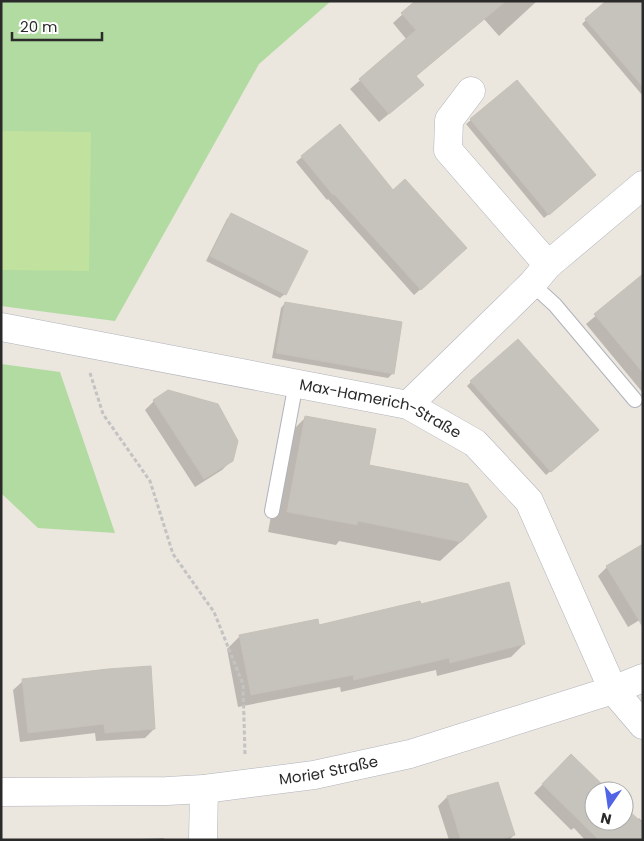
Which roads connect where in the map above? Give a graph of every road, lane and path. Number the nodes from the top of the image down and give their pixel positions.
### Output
1 (471, 91) dead end
2 (643, 185) edge
3 (540, 274) junction
4 (1, 327) edge
5 (75, 341) junction
6 (296, 383) junction
7 (635, 400) dead end
8 (408, 405) junction
9 (272, 511) dead end
10 (643, 678) edge
11 (613, 690) junction
12 (643, 725) edge
13 (245, 761) dead end
14 (204, 789) junction
15 (1, 792) edge
16 (202, 840) edge

1 - 3 street
2 - 3 street
3 - 7 lane
3 - 8 street
4 - 5 street, Max-Hamerich-Straße
5 - 6 street, Max-Hamerich-Straße
5 - 13 path
6 - 8 street, Max-Hamerich-Straße
6 - 9 lane
8 - 11 street, Max-Hamerich-Straße
10 - 11 street, Morier Straße
11 - 12 street, Max-Hamerich-Straße
11 - 14 street, Morier Straße
14 - 15 street, Morier Straße
14 - 16 street

